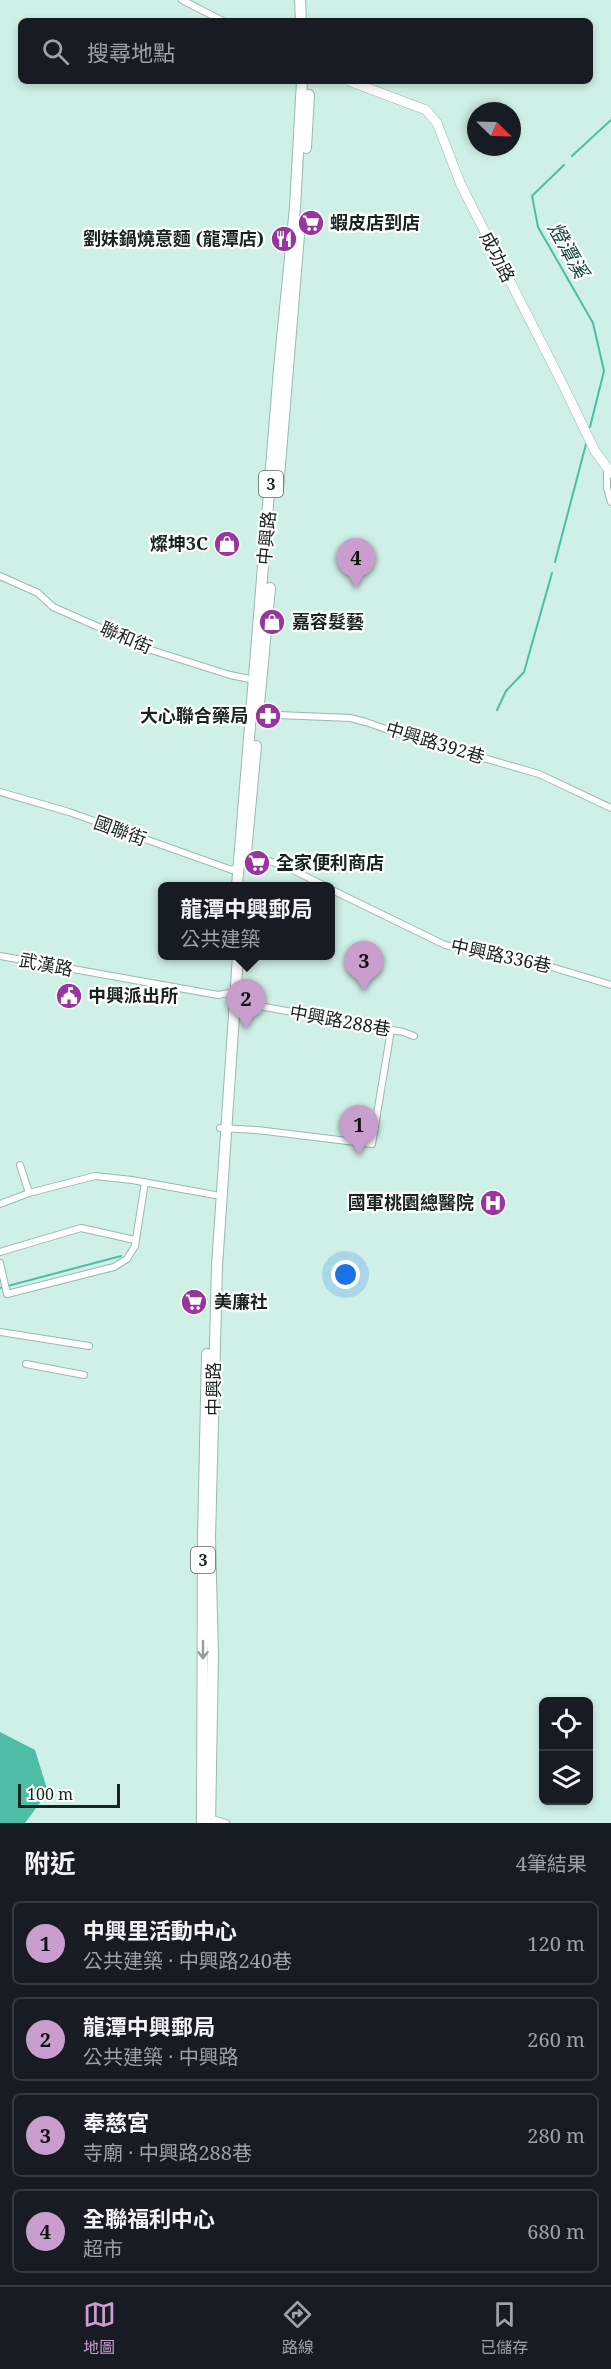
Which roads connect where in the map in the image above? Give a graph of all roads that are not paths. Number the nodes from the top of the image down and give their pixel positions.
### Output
1 (182, 0) edge
2 (300, 0) edge
3 (307, 0) edge
4 (217, 18) edge
5 (301, 18) edge
6 (308, 18) edge
7 (302, 84) edge
8 (309, 84) edge
9 (357, 84) edge
10 (609, 471) edge
11 (611, 502) edge
12 (0, 576) edge
13 (258, 680) junction
14 (255, 714) junction
15 (0, 792) edge
16 (611, 808) edge
17 (242, 865) junction
18 (238, 882) edge
19 (244, 882) edge
20 (317, 882) edge
21 (335, 891) edge
22 (0, 956) edge
23 (231, 960) edge
24 (237, 960) edge
25 (611, 985) edge
26 (232, 995) junction
27 (391, 1030) junction
28 (414, 1036) dead end
29 (223, 1128) junction
30 (20, 1165) dead end
31 (145, 1182) junction
32 (29, 1193) junction
33 (215, 1195) junction
34 (0, 1204) edge
35 (135, 1239) junction
36 (0, 1252) edge
37 (0, 1263) edge
38 (0, 1332) edge
39 (89, 1346) dead end
40 (26, 1364) dead end
41 (84, 1375) dead end
42 (206, 1820) edge
43 (226, 1823) edge

1 - 4 street
2 - 5 main road
3 - 6 main road
7 - 13 main road, 中興路 / 3
8 - 13 main road, 中興路 / 3
9 - 10 street, 成功路
10 - 11 street
12 - 13 street, 聯和街
13 - 14 main road, 中興路 / 3
14 - 16 street, 中興路392巷
14 - 17 main road, 中興路 / 3
15 - 17 street, 國聯街
17 - 18 main road, 中興路 / 3
17 - 19 main road, 中興路 / 3
17 - 20 street
21 - 25 street, 中興路336巷
22 - 26 street, 武漢路
23 - 26 main road, 中興路 / 3
24 - 26 main road, 中興路 / 3
26 - 27 street, 中興路288巷
26 - 29 main road, 中興路 / 3
27 - 28 street, 中興路288巷
27 - 29 street
29 - 33 main road, 中興路 / 3
29 - 42 main road, 中興路 / 3
30 - 32 street
31 - 32 street
31 - 33 street
31 - 35 street
32 - 34 street
33 -> 42 main road, 中興路 / 3
35 - 36 street
35 - 37 street
38 - 39 street
40 - 41 street
42 - 43 street

